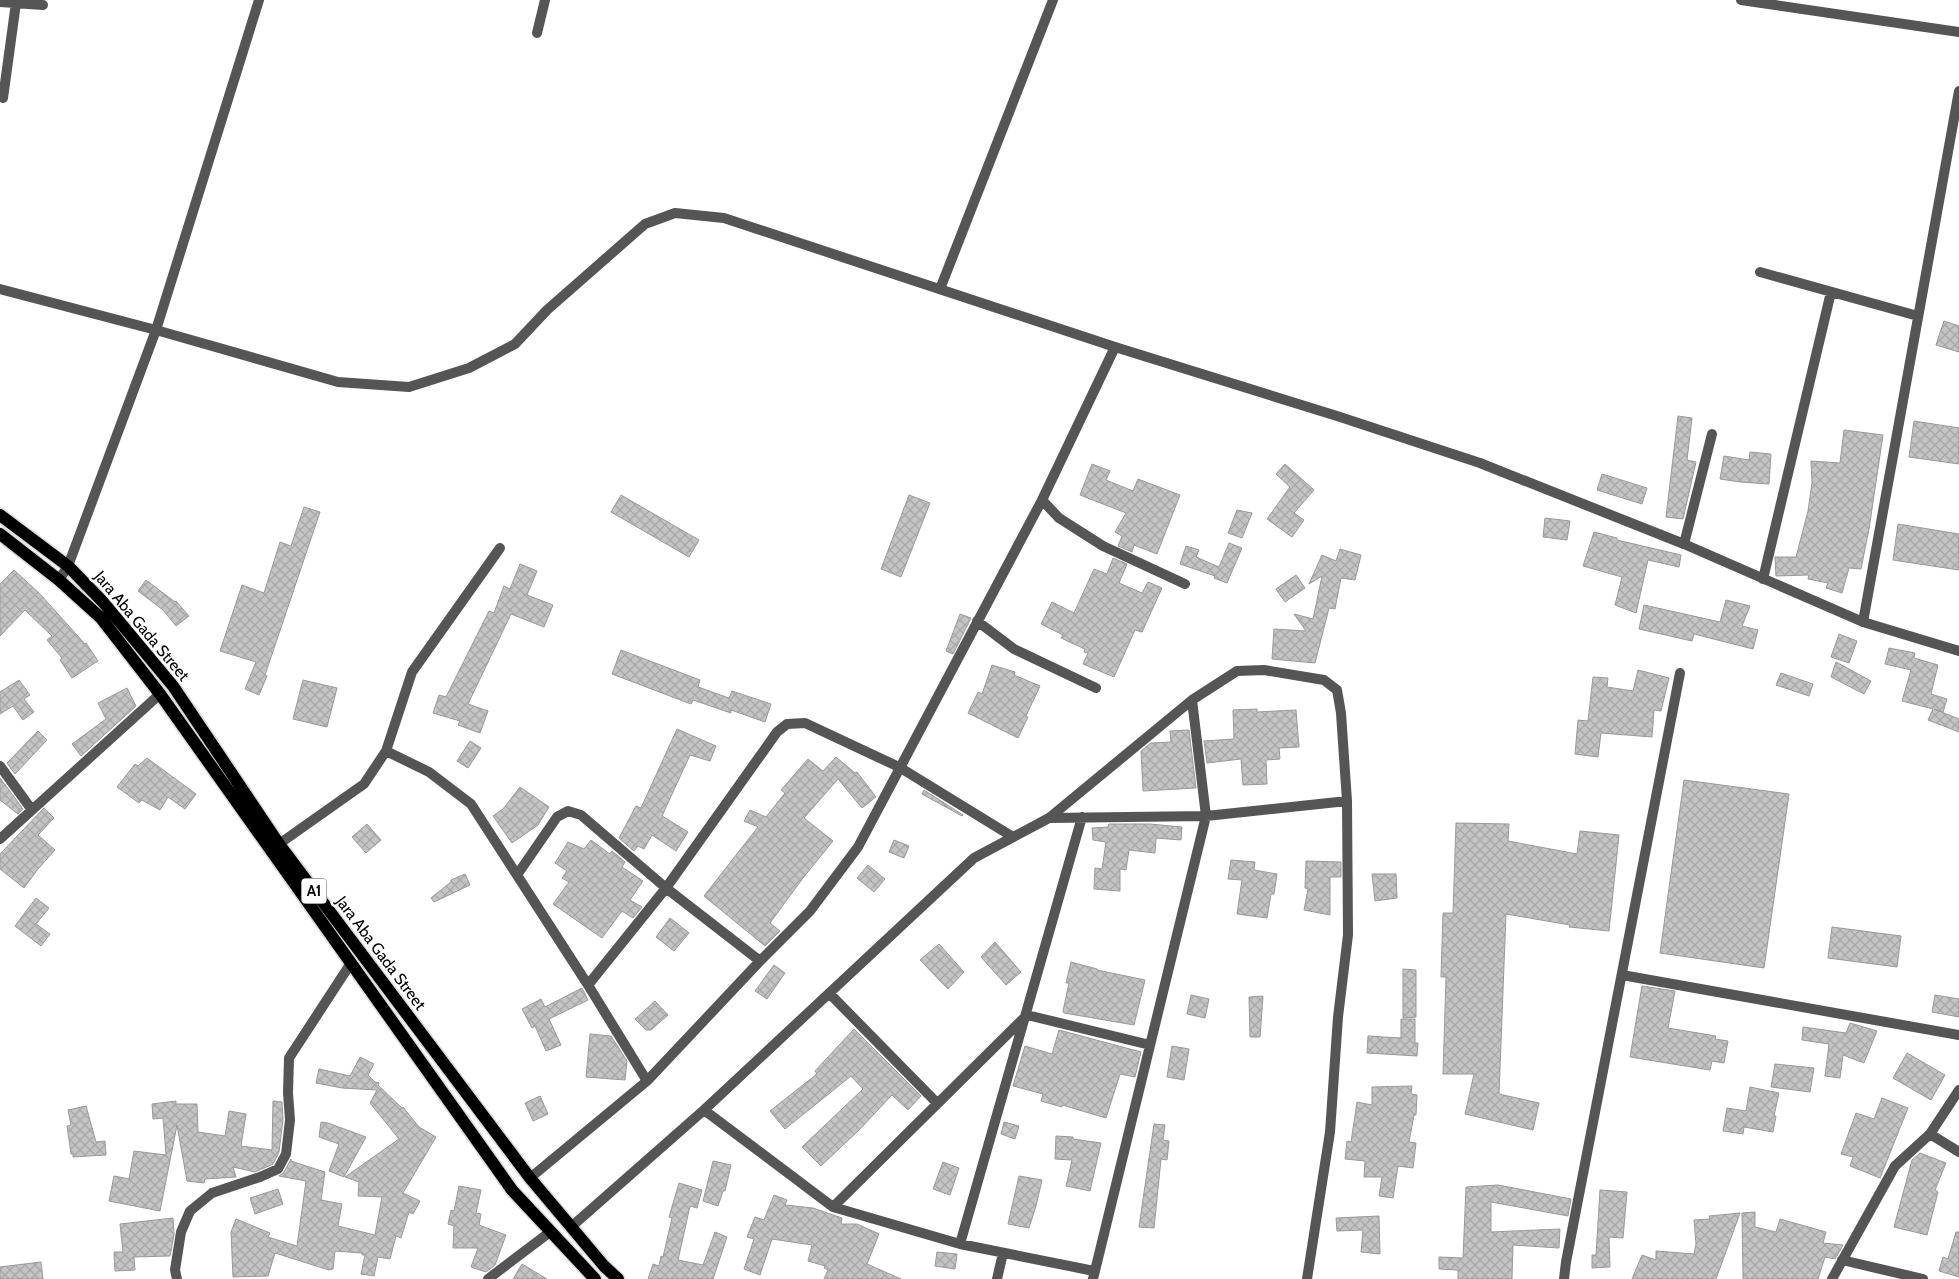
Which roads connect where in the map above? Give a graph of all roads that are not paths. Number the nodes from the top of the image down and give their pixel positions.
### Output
1 (258, 0) edge
2 (545, 0) edge
3 (1052, 0) edge
4 (1740, 0) edge
5 (0, 2) edge
6 (16, 3) junction
7 (43, 6) dead end
8 (537, 32) dead end
9 (1959, 32) edge
10 (1959, 91) edge
11 (3, 98) dead end
12 (1760, 272) dead end
13 (0, 289) edge
14 (940, 289) junction
15 (1831, 292) junction
16 (1918, 316) junction
17 (156, 330) junction
18 (1115, 347) junction
19 (1712, 434) dead end
20 (1042, 500) junction
21 (0, 515) edge
22 (0, 534) edge
23 (1684, 544) junction
24 (500, 548) dead end
25 (68, 566) junction
26 (1763, 579) junction
27 (59, 580) junction
28 (1185, 584) dead end
29 (977, 621) junction
30 (1864, 622) junction
31 (1959, 652) edge
32 (1680, 673) dead end
33 (1096, 688) dead end
34 (160, 694) junction
35 (1192, 700) junction
36 (386, 751) junction
37 (0, 766) edge
38 (899, 767) junction
39 (1347, 801) junction
40 (32, 810) junction
41 (1206, 816) junction
42 (1082, 817) junction
43 (1049, 818) junction
44 (1013, 837) junction
45 (0, 839) edge
46 (279, 844) junction
47 (517, 875) junction
48 (666, 888) junction
49 (760, 961) junction
50 (351, 963) junction
51 (1622, 975) junction
52 (588, 985) junction
53 (829, 993) junction
54 (1027, 1015) junction
55 (1959, 1034) edge
56 (1150, 1044) junction
57 (647, 1081) junction
58 (1959, 1090) edge
59 (938, 1103) junction
60 (704, 1110) junction
61 (1930, 1134) junction
62 (1959, 1152) edge
63 (530, 1178) junction
64 (833, 1206) junction
65 (571, 1227) junction
66 (550, 1232) junction
67 (960, 1244) junction
68 (1003, 1253) junction
69 (1842, 1260) junction
70 (1094, 1275) edge
71 (177, 1279) edge
72 (488, 1279) edge
73 (594, 1279) edge
74 (618, 1279) edge
75 (997, 1279) edge
76 (1307, 1279) edge
77 (1564, 1279) edge
78 (1832, 1279) edge
79 (1923, 1279) edge

1 - 17 street
2 - 8 street
3 - 14 street
4 - 9 street
5 - 6 street
6 - 7 street
6 - 11 street
10 - 16 street
12 - 15 street
13 - 17 street
14 - 17 street
14 - 18 street
15 - 16 street
15 - 26 street
16 - 30 street
17 - 25 street
18 - 20 street
18 - 23 street
19 - 23 street
20 - 28 street
20 - 29 street
21 - 25 main road, Jara Aba Gada Street / A1
22 - 27 main road, Jara Aba Gada Street / A1
23 - 26 street
24 - 36 street
25 - 27 street
25 - 46 main road, Jara Aba Gada Street / A1
26 - 30 street
27 - 34 main road, Jara Aba Gada Street / A1
29 - 33 street
29 - 38 street
30 - 31 street
32 - 51 street
34 - 40 street
34 - 50 main road, Jara Aba Gada Street / A1
35 - 39 street
35 - 41 street
35 - 43 street
36 - 46 street
36 - 47 street
37 - 40 street
38 - 44 street
38 - 48 street
38 - 49 street
39 - 41 street
39 - 76 street
40 - 45 street
41 - 42 street
41 - 56 street
42 - 43 street
42 - 54 street
43 - 44 street
44 - 53 street
46 - 63 main road, Jara Aba Gada Street / A1
47 - 48 street
47 - 52 street
48 - 49 street
48 - 52 street
49 - 57 street
50 - 66 main road, Jara Aba Gada Street / A1
50 - 71 street
51 - 55 street
51 - 77 street
52 - 57 street
53 - 59 street
53 - 60 street
54 - 56 street
54 - 59 street
54 - 67 street
56 - 70 street
57 - 63 street
58 - 61 street
59 - 64 street
60 - 64 street
60 - 65 street
61 - 62 street
61 - 69 street
63 - 65 main road, Jara Aba Gada Street / A1
64 - 67 street
65 - 74 main road, Jara Aba Gada Street / A1
66 - 72 street
66 - 73 main road, Jara Aba Gada Street / A1
67 - 68 street
68 - 70 street
68 - 75 street
69 - 78 street
69 - 79 street

